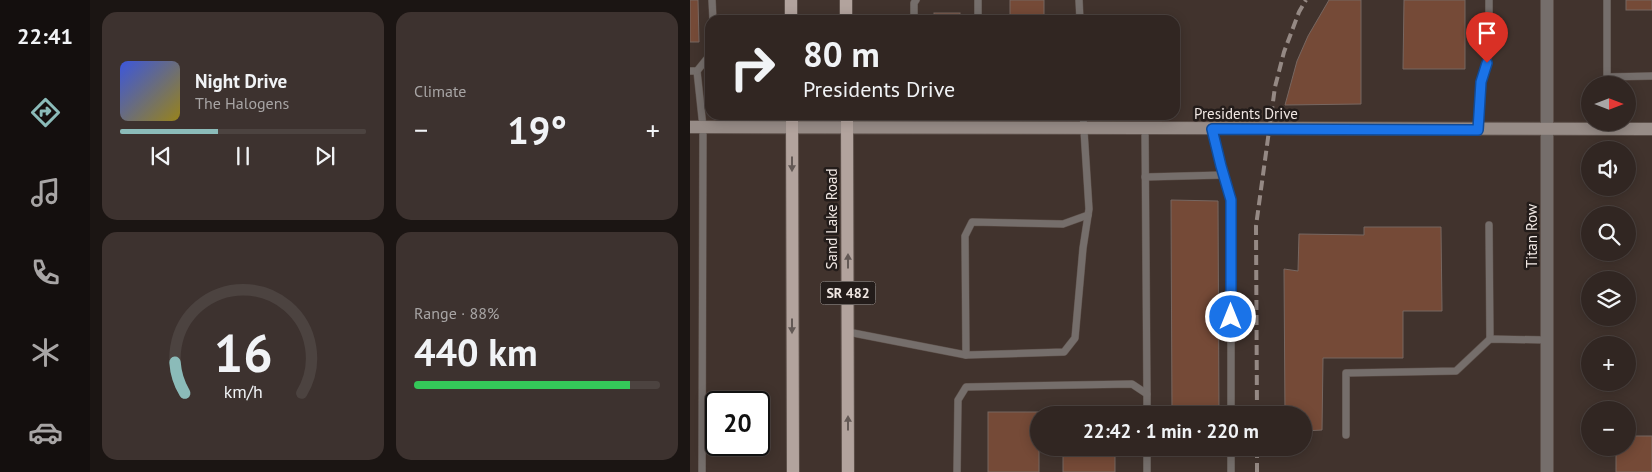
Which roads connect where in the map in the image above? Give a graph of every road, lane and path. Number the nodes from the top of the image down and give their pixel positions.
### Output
1 (712, 0) edge
2 (791, 0) edge
3 (846, 0) edge
4 (916, 0) edge
5 (978, 0) edge
6 (1079, 0) edge
7 (1489, 0) edge
8 (1547, 0) edge
9 (1607, 0) edge
10 (713, 15) edge
11 (791, 15) edge
12 (846, 15) edge
13 (914, 15) edge
14 (978, 15) edge
15 (1080, 15) edge
16 (705, 60) edge
17 (694, 71) edge
18 (1652, 76) edge
19 (1083, 120) edge
20 (792, 121) edge
21 (847, 121) edge
22 (696, 127) edge
23 (1084, 129) junction
24 (1145, 129) junction
25 (1212, 129) junction
26 (1652, 129) edge
27 (1478, 130) junction
28 (1547, 130) junction
29 (1223, 175) junction
30 (1146, 177) junction
31 (1088, 215) junction
32 (1489, 226) dead end
33 (848, 332) junction
34 (1490, 339) junction
35 (1547, 340) junction
36 (966, 355) junction
37 (1147, 394) junction
38 (1147, 406) edge
39 (1231, 406) edge
40 (1346, 434) dead end
41 (1147, 456) edge
42 (1231, 456) edge
43 (702, 472) edge
44 (793, 472) edge
45 (848, 472) edge
46 (957, 472) edge
47 (1147, 472) edge
48 (1231, 472) edge
49 (1547, 472) edge

1 - 10 lane
2 - 11 main road
3 - 12 main road
4 - 13 lane
5 - 14 lane
6 - 15 lane
7 - 27 lane
8 - 28 street, Titan Row
9 - 18 lane
16 - 17 lane
17 - 22 lane
19 - 23 lane
20 - 21 street, Presidents Drive
20 - 22 street, Presidents Drive
20 -> 44 main road
21 - 23 street, Presidents Drive
33 -> 21 main road, Sand Lake Road / SR 482
22 - 43 lane
23 - 24 street, Presidents Drive
23 - 31 lane
24 - 25 street, Presidents Drive
24 - 30 lane
25 - 27 street, Presidents Drive
25 - 29 lane
26 - 28 street, Presidents Drive
27 - 28 street, Presidents Drive
28 - 35 street, Titan Row
29 - 30 lane
29 - 39 lane
30 - 37 lane
31 - 36 lane
31 - 36 lane
32 - 34 lane
33 - 36 lane
45 -> 33 main road, Sand Lake Road / SR 482
34 - 35 lane
34 - 40 lane
35 - 49 street, Titan Row
37 - 38 lane
37 - 46 lane
41 - 47 lane
42 - 48 lane

